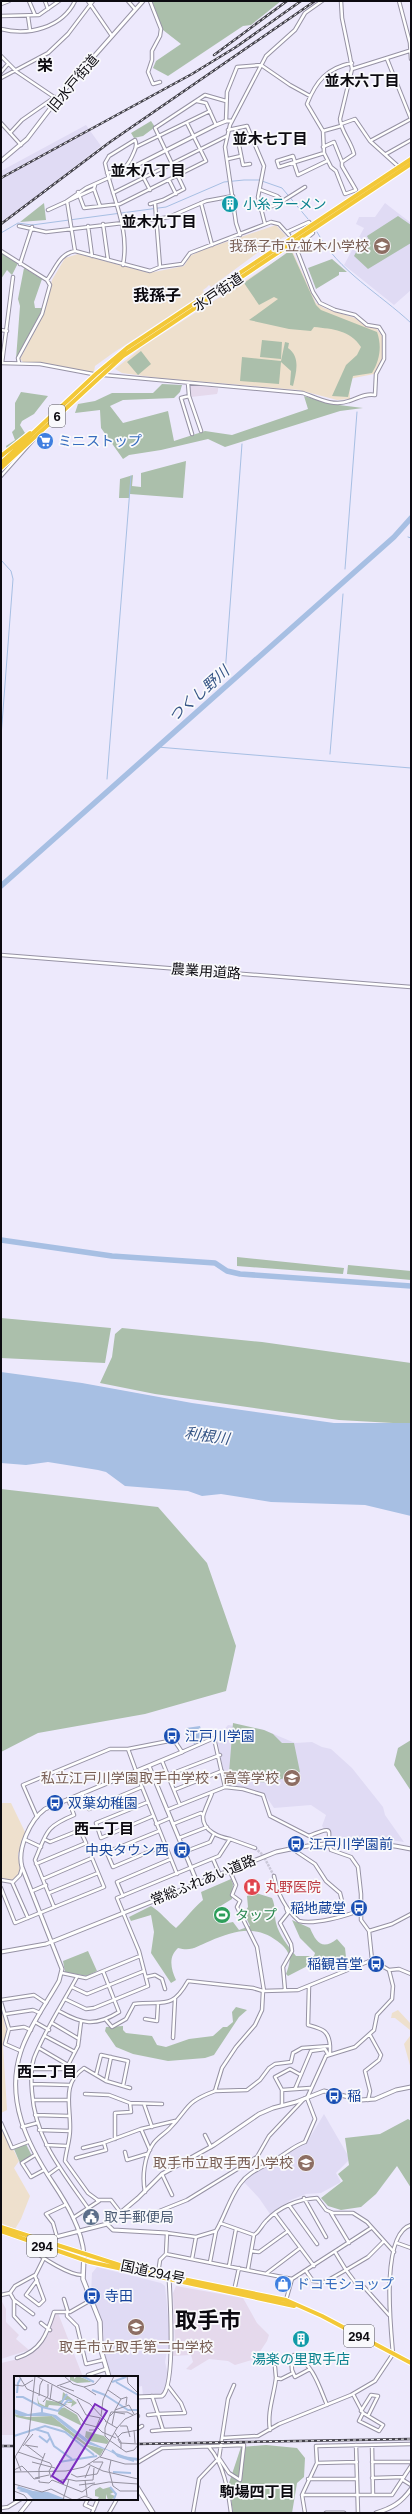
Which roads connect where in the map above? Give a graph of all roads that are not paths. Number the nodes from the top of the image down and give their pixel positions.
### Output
1 (9, 1) edge
2 (28, 1) edge
3 (45, 1) edge
4 (58, 1) edge
5 (76, 1) edge
6 (88, 1) edge
7 (93, 1) edge
8 (128, 1) edge
9 (143, 1) edge
10 (150, 1) edge
11 (322, 1) edge
12 (341, 1) edge
13 (400, 1) edge
14 (1, 4) edge
15 (90, 6) junction
16 (48, 9) junction
17 (135, 9) junction
18 (35, 15) junction
19 (1, 16) edge
20 (28, 16) junction
21 (1, 29) edge
22 (30, 30) junction
23 (112, 36) junction
24 (409, 51) junction
25 (1, 56) edge
26 (387, 59) junction
27 (411, 59) edge
28 (352, 63) junction
29 (8, 64) junction
30 (261, 65) junction
31 (352, 69) junction
32 (15, 70) junction
33 (1, 72) edge
34 (1, 78) edge
35 (160, 82) dead end
36 (310, 96) junction
37 (56, 98) junction
38 (197, 101) junction
39 (226, 101) junction
40 (210, 111) junction
41 (226, 120) junction
42 (231, 121) junction
43 (187, 122) junction
44 (2, 125) edge
45 (216, 125) junction
46 (341, 125) junction
47 (228, 130) junction
48 (236, 130) junction
49 (323, 131) junction
50 (10, 133) junction
51 (193, 136) junction
52 (227, 136) junction
53 (159, 137) junction
54 (411, 140) edge
55 (370, 141) junction
56 (21, 145) junction
57 (136, 147) junction
58 (323, 147) junction
59 (200, 149) junction
60 (165, 151) junction
61 (324, 153) junction
62 (386, 154) junction
63 (240, 156) junction
64 (228, 159) junction
65 (411, 159) edge
66 (1, 161) edge
67 (328, 161) junction
68 (295, 162) junction
69 (342, 162) junction
70 (171, 163) junction
71 (250, 164) dead end
72 (411, 164) edge
73 (137, 165) junction
74 (401, 168) junction
75 (107, 173) junction
76 (178, 176) junction
77 (144, 178) junction
78 (108, 179) junction
79 (169, 180) junction
80 (95, 185) junction
81 (305, 187) dead end
82 (94, 189) junction
83 (150, 190) junction
84 (260, 190) junction
85 (78, 192) junction
86 (357, 192) junction
87 (113, 193) junction
88 (176, 194) junction
89 (80, 196) junction
90 (233, 196) junction
91 (67, 201) junction
92 (284, 201) junction
93 (155, 203) junction
94 (201, 203) junction
95 (118, 204) junction
96 (150, 204) dead end
97 (100, 206) junction
98 (48, 210) dead end
99 (261, 210) junction
100 (157, 219) junction
101 (122, 221) junction
102 (103, 224) junction
103 (264, 224) junction
104 (311, 225) junction
105 (19, 226) dead end
106 (88, 226) junction
107 (32, 227) junction
108 (72, 229) junction
109 (311, 230) junction
110 (240, 235) junction
111 (212, 245) junction
112 (1, 251) edge
113 (75, 251) junction
114 (92, 256) junction
115 (108, 260) junction
116 (20, 264) junction
117 (123, 265) junction
118 (160, 267) junction
119 (13, 277) dead end
120 (47, 280) junction
121 (381, 323) dead end
122 (378, 327) junction
123 (1, 330) edge
124 (7, 331) junction
125 (1, 363) edge
126 (19, 363) junction
127 (96, 374) junction
128 (102, 374) junction
129 (188, 383) junction
130 (189, 396) junction
131 (68, 401) junction
132 (201, 431) dead end
133 (192, 434) dead end
134 (34, 438) junction
135 (1, 456) edge
136 (12, 458) junction
137 (1, 463) edge
138 (1, 468) edge
139 (1, 472) edge
140 (1, 476) edge
141 (1, 955) edge
142 (411, 987) edge
143 (128, 1750) junction
144 (182, 1752) junction
145 (220, 1755) junction
146 (162, 1761) junction
147 (149, 1766) junction
148 (136, 1771) junction
149 (222, 1771) junction
150 (168, 1775) junction
151 (142, 1787) junction
152 (225, 1787) junction
153 (174, 1790) junction
154 (82, 1793) junction
155 (212, 1793) junction
156 (68, 1799) junction
157 (148, 1802) junction
158 (180, 1805) junction
159 (167, 1810) junction
160 (203, 1815) junction
161 (153, 1816) junction
162 (37, 1817) junction
163 (170, 1818) junction
164 (156, 1824) junction
165 (173, 1824) junction
166 (207, 1827) junction
167 (159, 1831) junction
168 (214, 1834) junction
169 (179, 1838) junction
170 (44, 1839) junction
171 (230, 1839) junction
172 (26, 1840) junction
173 (330, 1843) junction
174 (165, 1845) junction
175 (41, 1847) junction
176 (255, 1848) tunnel mouth
177 (294, 1848) junction
178 (411, 1849) edge
179 (184, 1852) junction
180 (171, 1859) junction
181 (213, 1859) junction
182 (36, 1864) junction
183 (22, 1867) junction
184 (191, 1868) junction
185 (229, 1869) junction
186 (98, 1873) junction
187 (219, 1873) junction
188 (177, 1874) junction
189 (274, 1876) tunnel mouth
190 (43, 1879) junction
191 (1, 1880) edge
192 (12, 1882) junction
193 (197, 1882) junction
194 (46, 1885) junction
195 (1, 1888) edge
196 (32, 1891) junction
197 (49, 1893) junction
198 (123, 1896) junction
199 (54, 1907) junction
200 (286, 1908) junction
201 (333, 1908) dead end
202 (360, 1910) junction
203 (123, 1912) junction
204 (41, 1913) junction
205 (411, 1914) edge
206 (28, 1918) junction
207 (369, 1931) junction
208 (52, 1941) junction
209 (1, 1952) edge
210 (140, 1956) junction
211 (372, 1960) junction
212 (390, 1970) junction
213 (103, 1971) junction
214 (144, 1971) junction
215 (62, 1973) junction
216 (411, 1974) edge
217 (77, 1977) junction
218 (146, 1977) junction
219 (109, 1986) junction
220 (309, 1986) junction
221 (72, 1987) junction
222 (165, 1989) dead end
223 (285, 1990) junction
224 (264, 1991) junction
225 (65, 1999) junction
226 (175, 1999) junction
227 (114, 2000) junction
228 (1, 2001) edge
229 (46, 2003) junction
230 (158, 2003) junction
231 (59, 2011) junction
232 (6, 2014) junction
233 (40, 2014) junction
234 (144, 2019) dead end
235 (106, 2020) junction
236 (36, 2022) junction
237 (52, 2022) junction
238 (81, 2022) junction
239 (8, 2029) junction
240 (31, 2030) junction
241 (49, 2030) junction
242 (370, 2035) junction
243 (45, 2036) junction
244 (173, 2038) dead end
245 (79, 2039) junction
246 (330, 2046) junction
247 (39, 2048) junction
248 (21, 2051) junction
249 (75, 2052) junction
250 (329, 2054) junction
251 (111, 2057) junction
252 (289, 2062) junction
253 (68, 2065) junction
254 (32, 2069) junction
255 (66, 2069) junction
256 (290, 2069) junction
257 (96, 2075) junction
258 (301, 2075) junction
259 (74, 2076) junction
260 (17, 2077) junction
261 (32, 2077) junction
262 (106, 2081) junction
263 (32, 2084) junction
264 (70, 2085) junction
265 (123, 2086) junction
266 (411, 2087) edge
267 (130, 2088) dead end
268 (310, 2088) junction
269 (295, 2089) junction
270 (282, 2090) junction
271 (215, 2091) junction
272 (85, 2094) dead end
273 (305, 2099) junction
274 (33, 2100) junction
275 (67, 2100) junction
276 (368, 2100) junction
277 (130, 2103) junction
278 (144, 2104) junction
279 (162, 2104) dead end
280 (282, 2105) junction
281 (35, 2115) junction
282 (69, 2116) junction
283 (175, 2121) junction
284 (1, 2123) edge
285 (37, 2123) junction
286 (22, 2127) junction
287 (152, 2127) junction
288 (141, 2129) junction
289 (39, 2130) junction
290 (70, 2131) junction
291 (205, 2135) dead end
292 (115, 2139) junction
293 (28, 2142) junction
294 (104, 2143) junction
295 (46, 2145) junction
296 (67, 2146) junction
297 (211, 2147) junction
298 (82, 2148) dead end
299 (150, 2150) junction
300 (125, 2152) dead end
301 (148, 2154) junction
302 (35, 2155) junction
303 (76, 2158) dead end
304 (59, 2167) junction
305 (44, 2170) junction
306 (162, 2174) junction
307 (48, 2175) junction
308 (145, 2192) junction
309 (172, 2195) dead end
310 (304, 2198) junction
311 (97, 2200) junction
312 (65, 2205) junction
313 (289, 2205) junction
314 (88, 2208) junction
315 (157, 2212) dead end
316 (330, 2212) junction
317 (121, 2214) junction
318 (275, 2214) junction
319 (72, 2218) junction
320 (220, 2223) junction
321 (107, 2224) junction
322 (411, 2225) edge
323 (1, 2227) edge
324 (371, 2228) junction
325 (236, 2229) junction
326 (1, 2231) edge
327 (216, 2231) junction
328 (288, 2231) junction
329 (80, 2232) junction
330 (167, 2234) junction
331 (254, 2235) junction
332 (57, 2237) junction
333 (196, 2237) junction
334 (326, 2237) dead end
335 (32, 2240) junction
336 (384, 2241) junction
337 (46, 2243) junction
338 (349, 2243) junction
339 (397, 2243) junction
340 (317, 2244) dead end
341 (300, 2248) junction
342 (411, 2248) edge
343 (251, 2251) junction
344 (334, 2252) junction
345 (394, 2252) junction
346 (166, 2254) junction
347 (84, 2257) junction
348 (44, 2258) junction
349 (192, 2260) junction
350 (210, 2262) junction
351 (229, 2266) junction
352 (314, 2266) junction
353 (239, 2268) junction
354 (248, 2269) junction
355 (346, 2270) junction
356 (306, 2271) junction
357 (267, 2273) junction
358 (35, 2274) junction
359 (158, 2274) junction
360 (83, 2275) junction
361 (169, 2278) junction
362 (36, 2280) junction
363 (292, 2280) junction
364 (234, 2290) junction
365 (10, 2293) junction
366 (1, 2295) edge
367 (64, 2299) dead end
368 (14, 2300) junction
369 (91, 2300) junction
370 (286, 2301) junction
371 (68, 2312) junction
372 (33, 2314) dead end
373 (389, 2314) junction
374 (41, 2322) dead end
375 (26, 2328) dead end
376 (50, 2330) junction
377 (394, 2354) junction
378 (17, 2358) dead end
379 (104, 2360) junction
380 (411, 2364) edge
381 (275, 2367) dead end
382 (106, 2369) junction
383 (310, 2369) junction
384 (293, 2373) junction
385 (88, 2375) dead end
386 (109, 2376) edge
387 (276, 2378) junction
388 (234, 2385) dead end
389 (168, 2386) junction
390 (353, 2394) junction
391 (152, 2396) junction
392 (138, 2397) edge
393 (327, 2405) junction
394 (362, 2412) junction
395 (158, 2414) junction
396 (148, 2415) dead end
397 (368, 2416) junction
398 (142, 2426) dead end
399 (138, 2428) edge
400 (190, 2429) dead end
401 (163, 2430) junction
402 (270, 2430) junction
403 (152, 2431) dead end
404 (222, 2438) junction
405 (411, 2444) edge
406 (356, 2445) junction
407 (372, 2445) junction
408 (221, 2446) junction
409 (209, 2447) junction
410 (219, 2458) junction
411 (138, 2462) edge
412 (357, 2462) junction
413 (372, 2462) junction
414 (411, 2462) edge
415 (317, 2463) junction
416 (411, 2466) edge
417 (372, 2478) junction
418 (404, 2478) junction
419 (308, 2479) junction
420 (357, 2479) junction
421 (411, 2485) edge
422 (138, 2489) edge
423 (411, 2489) edge
424 (302, 2495) junction
425 (373, 2495) junction
426 (358, 2496) junction
427 (19, 2500) edge
428 (30, 2500) edge
429 (88, 2500) edge
430 (98, 2500) edge
431 (116, 2500) edge
432 (1, 2508) edge
433 (94, 2509) junction
434 (20, 2513) edge
435 (92, 2513) edge
436 (108, 2513) edge
437 (153, 2513) edge
438 (193, 2513) edge
439 (231, 2513) edge
440 (305, 2513) edge
441 (326, 2513) edge
442 (344, 2513) edge
443 (358, 2513) edge
444 (376, 2513) edge

1 - 14 street
2 - 18 street
3 - 16 street
4 - 16 street
5 - 22 street
6 - 15 street
7 - 15 street
8 - 17 street
9 - 17 street, 旧水戸街道
10 - 35 street
11 - 30 street
12 - 28 street
13 - 24 street
15 - 23 street
15 - 32 street
16 - 18 street
17 - 23 street, 旧水戸街道
18 - 20 street
19 - 20 street
20 - 22 street
21 - 22 street
23 - 37 street, 旧水戸街道
24 - 26 street
24 - 27 street
25 - 29 street
26 - 31 street
26 - 55 street
28 - 31 street
28 - 36 street
29 - 32 street
29 - 33 street
30 - 36 street
30 - 39 street
30 - 42 street
31 - 46 street
32 - 34 street
32 - 37 street
36 - 49 street
37 - 50 street
37 - 56 street, 旧水戸街道
38 - 39 street
38 - 40 street
38 - 53 street
39 - 41 street
40 - 43 street
40 - 45 street
41 - 42 street
41 - 45 street
42 - 47 street
43 - 51 street
43 - 53 street
44 - 50 street
45 - 51 street
46 - 49 street
46 - 55 street
46 - 69 street
47 - 48 street
47 - 52 street
48 - 63 street
48 - 84 street
49 - 58 street
50 - 56 street
51 - 59 street
51 - 60 street
52 - 59 street
52 - 64 street
53 - 57 street
53 - 60 street
54 - 62 street
55 - 62 street
56 - 66 street, 旧水戸街道
57 - 75 street
57 - 75 street
58 - 61 street
58 - 69 street
59 - 70 street
59 - 76 street
60 - 70 street
60 - 73 street
61 - 67 street
61 - 68 street
62 - 74 street
63 - 64 street
63 - 71 street
64 - 90 street
65 - 74 highway, 水戸街道 / 6
67 - 68 street
67 - 86 street
68 - 68 street
69 - 86 street
70 - 76 street
70 - 77 street
72 - 74 highway, 水戸街道 / 6
73 - 77 street
73 - 78 street
74 - 86 highway, 水戸街道 / 6
74 - 109 highway, 水戸街道 / 6
75 - 78 street
76 - 79 street
76 - 88 street
77 - 83 street
77 - 87 street
78 - 80 street
78 - 87 street
79 - 83 street
79 - 88 street
80 - 82 street
80 - 85 street
81 - 92 street
82 - 89 street
82 - 97 street
83 - 95 street
84 - 92 street
84 - 99 street
85 - 89 street
85 - 91 street
86 - 104 highway, 水戸街道 / 6
87 - 95 street
88 - 93 street
89 - 91 street
89 - 97 street
90 - 94 street
90 - 110 street
91 - 98 street
91 - 108 street
92 - 99 street
93 - 96 street
93 - 100 street
94 - 100 street
94 - 111 street
95 - 97 street
95 - 101 street
99 - 103 street
100 - 101 street
100 - 118 street
101 - 102 street
101 - 117 street
102 - 106 street
102 - 115 street
103 - 104 street
103 - 110 street
104 - 127 highway, 水戸街道 / 6
105 - 107 street
106 - 108 street
106 - 114 street
107 - 108 street
107 - 116 street
108 - 113 street
109 - 122 street
109 - 128 highway, 水戸街道 / 6
110 - 111 street
111 - 118 street
112 - 116 street
113 - 114 street
113 - 120 street
114 - 115 street
115 - 117 street
116 - 120 street
117 - 118 street
119 - 124 street
120 - 126 street
121 - 122 street
122 - 129 street
123 - 124 street
124 - 125 street
125 - 126 street
126 - 127 street
127 - 128 street
127 - 131 highway, 水戸街道 / 6
128 - 129 street
128 - 134 highway, 水戸街道 / 6
129 - 130 street
130 - 132 street
130 - 133 street
131 - 135 highway
131 - 137 highway, 水戸街道 / 6
134 - 136 highway, 水戸街道 / 6
134 - 140 street
136 - 138 highway, 水戸街道 / 6
136 - 139 highway
141 - 142 street, 農業用道路
143 - 144 street
143 - 148 street
143 - 162 street
144 - 145 street
144 - 146 street
145 - 149 street
145 - 150 street
146 - 147 street
146 - 150 street
147 - 148 street
147 - 159 street
148 - 151 street
148 - 154 street
149 - 152 street
149 - 153 street
150 - 153 street
151 - 154 street
151 - 157 street
152 - 155 street
152 - 173 street
153 - 158 street
154 - 156 street
155 - 158 street
155 - 160 street
156 - 162 street
156 - 170 street
157 - 161 street
157 - 161 street
158 - 159 street
159 - 163 street
160 - 165 street
160 - 166 street
161 - 164 street
162 - 172 street
163 - 164 street
163 - 165 street
164 - 167 street
165 - 169 street
166 - 168 street
166 - 169 street
167 - 174 street
167 - 174 street
168 - 171 street
168 - 179 street
169 - 179 street
170 - 175 street
170 - 182 street
171 - 176 street
171 - 181 street
172 - 175 street
172 - 183 street
173 - 177 street, 常総ふれあい道路
173 - 178 street, 常総ふれあい道路
173 - 202 street
174 - 180 street
175 - 182 street
177 - 185 street, 常総ふれあい道路
177 - 201 street
179 - 184 street
180 - 188 street
180 - 198 street
181 - 184 street
181 - 187 street
182 - 190 street
183 - 192 street
183 - 196 street
184 - 188 street
184 - 193 street
185 - 187 street, 常総ふれあい道路
185 - 224 street
186 - 190 street
186 - 197 street
186 - 199 street
187 - 193 street, 常総ふれあい道路
188 - 198 street
189 - 200 street
190 - 194 street
191 - 192 street
192 - 206 street
193 - 203 street, 常総ふれあい道路
194 - 196 street
194 - 197 street
195 - 206 street
196 - 204 street
197 - 199 street
198 - 203 street
199 - 204 street
200 - 202 street
200 - 223 street
202 - 207 street
203 - 208 street, 常総ふれあい道路
203 - 210 street
204 - 206 street
204 - 208 street
205 - 207 street
207 - 211 street
208 - 209 street, 常総ふれあい道路
208 - 215 street
210 - 213 street
210 - 214 street
211 - 212 street
211 - 220 street
212 - 216 street
212 - 242 street
213 - 217 street
213 - 219 street
214 - 218 street
214 - 219 street
215 - 217 street
215 - 229 street
217 - 221 street
218 - 222 street
218 - 227 street
219 - 221 street
219 - 227 street
220 - 223 street
220 - 246 street
221 - 225 street
223 - 224 street
224 - 226 street
224 - 271 street
225 - 227 street
225 - 231 street
226 - 230 street
226 - 244 street
227 - 235 street
228 - 229 street
228 - 232 street
229 - 233 street
230 - 234 street
230 - 235 street
231 - 237 street
231 - 238 street
232 - 233 street
232 - 239 street
233 - 236 street
235 - 238 street
236 - 240 street
236 - 241 street
237 - 241 street
237 - 245 street
238 - 245 street
239 - 240 street
239 - 248 street
240 - 248 street
241 - 243 street
242 - 250 street
242 - 276 street
243 - 247 street
243 - 249 street
245 - 249 street
246 - 250 street
246 - 252 street
247 - 253 street
247 - 254 street
248 - 260 street
249 - 253 street
250 - 258 street
250 - 268 street
251 - 257 street
251 - 262 street
251 - 265 street
252 - 256 street
252 - 271 street
253 - 255 street
254 - 255 street
254 - 261 street
255 - 259 street
256 - 258 street
256 - 270 street
257 - 259 street
257 - 262 street
258 - 269 street
259 - 264 street
260 - 261 street
260 - 286 street
261 - 263 street
262 - 265 street
263 - 264 street
263 - 274 street
264 - 275 street
265 - 267 street
266 - 276 street
268 - 269 street
268 - 273 street
269 - 270 street
270 - 280 street
271 - 283 street
272 - 277 street
273 - 276 street
273 - 280 street
273 - 315 street
273 - 320 street
274 - 275 street
274 - 281 street
275 - 282 street
277 - 278 street
277 - 292 street
278 - 279 street
278 - 287 street
280 - 297 street
281 - 282 street
281 - 285 street
282 - 290 street
283 - 287 street
283 - 299 street
284 - 293 street
285 - 286 street
285 - 289 street
286 - 293 street
287 - 288 street
288 - 292 street
288 - 299 street
289 - 290 street
289 - 295 street
290 - 296 street
291 - 297 street
292 - 294 street
293 - 302 street
294 - 298 street
294 - 303 street
295 - 296 street
295 - 304 street
296 - 311 street
297 - 306 street
299 - 301 street
300 - 301 street
301 - 308 street
302 - 305 street
302 - 305 street
304 - 307 street
304 - 314 street
305 - 307 street
306 - 308 street
306 - 309 street
307 - 312 street
308 - 317 street
310 - 313 street
310 - 316 street
310 - 334 street
311 - 314 street
311 - 317 street
312 - 319 street
312 - 332 street
313 - 318 street
313 - 340 street
314 - 319 street
316 - 324 street
316 - 338 street
317 - 321 street
318 - 328 street
318 - 331 street
319 - 329 street
320 - 325 street
320 - 327 street
321 - 329 street
321 - 330 street
322 - 339 street
323 - 335 highway, 国道294号 / 294
324 - 336 street
324 - 338 street
325 - 331 street
325 - 351 street
326 - 335 highway, 国道294号 / 294
327 - 333 street
327 - 350 street
328 - 341 street
328 - 343 street
329 - 332 street
329 - 347 street
330 - 333 street
330 - 346 street
331 - 343 street
332 - 337 street
333 - 349 street
335 - 337 highway, 国道294号 / 294
335 - 347 highway, 国道294号 / 294
335 - 348 street
336 - 345 street
336 - 355 street
337 - 347 highway, 国道294号 / 294
338 - 344 street
339 - 342 street
339 - 345 street
341 - 352 street
341 - 357 street
343 - 354 street
344 - 352 street
344 - 355 street
345 - 373 street
346 - 349 street
346 - 359 street
347 - 359 highway, 国道294号 / 294
347 - 360 main road
347 - 361 highway, 国道294号 / 294
348 - 358 street
348 - 360 street
349 - 350 street
350 - 351 street
351 - 353 street
352 - 356 street
353 - 354 street
353 - 364 street
354 - 357 street
355 - 356 street
355 - 373 street
356 - 363 street
357 - 363 street
358 - 362 street
358 - 365 street
359 - 361 highway, 国道294号 / 294
360 - 369 main road
361 - 364 highway, 国道294号 / 294
361 - 389 street
362 - 362 street
363 - 370 street
364 - 370 highway, 国道294号 / 294
365 - 366 street
365 - 368 street
367 - 371 street
368 - 372 street
368 - 375 street
369 - 371 street
369 - 379 main road
370 - 377 highway, 国道294号 / 294
371 - 376 street
371 - 379 street
373 - 377 street
374 - 376 street
376 - 378 street
377 - 380 highway, 国道294号 / 294
377 - 390 street
379 - 382 main road
381 - 387 street
382 - 385 street
382 - 386 main road
383 - 384 street
383 - 384 street
383 - 393 street
384 - 387 street
387 - 402 street
388 - 404 street
389 - 391 street
389 - 395 street
390 - 393 street
390 - 394 street
391 - 392 street
391 - 395 street
393 - 402 street
394 - 397 street
394 - 397 street
394 - 397 street
395 - 396 street
395 - 401 street
398 - 399 street
400 - 401 street
401 - 403 street
402 - 404 street
404 - 408 street
405 - 407 street
406 - 407 street
406 - 412 street
406 - 415 street
407 - 413 street
408 - 409 street
408 - 410 street
408 - 410 street
409 - 410 street
409 - 411 street
410 - 438 street
410 - 439 street
412 - 415 street
412 - 420 street
413 - 414 street
413 - 417 street
415 - 419 street
416 - 418 street
417 - 418 street
417 - 425 street
418 - 421 street
418 - 425 street
419 - 420 street
419 - 424 street
420 - 426 street
422 - 437 main road
423 - 444 street
424 - 426 street
424 - 440 street
425 - 426 street
426 - 443 street
427 - 432 street
428 - 434 street
429 - 433 street
430 - 433 street
431 - 436 street
433 - 435 street
441 - 442 street

